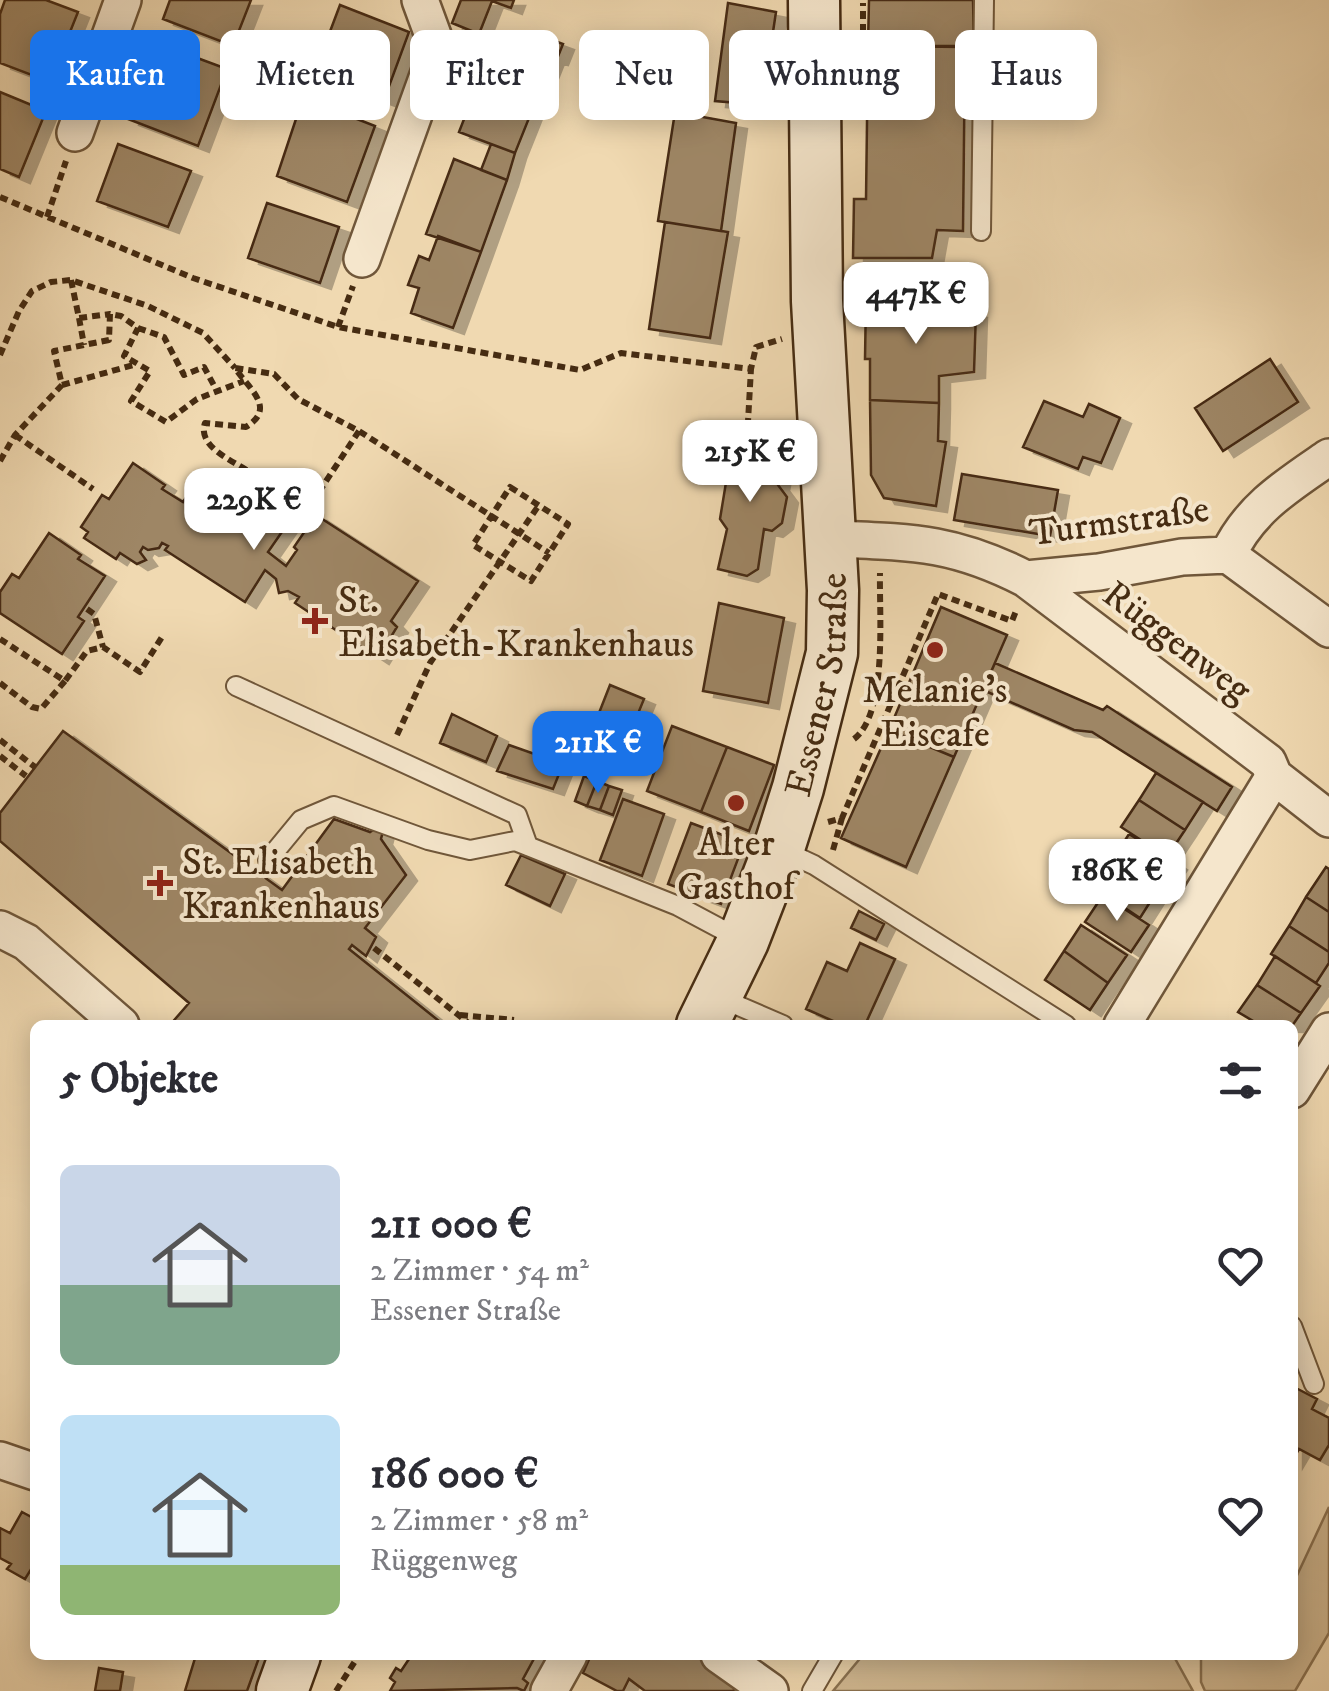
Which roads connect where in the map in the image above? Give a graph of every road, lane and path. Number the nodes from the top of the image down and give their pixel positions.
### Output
1 (123, 0) edge
2 (420, 0) edge
3 (814, 0) edge
4 (984, 0) edge
5 (865, 2) edge
6 (863, 30) edge
7 (75, 134) joint
8 (0, 197) edge
9 (47, 217) junction
10 (981, 231) dead end
11 (362, 259) dead end
12 (72, 280) junction
13 (110, 314) junction
14 (79, 318) junction
15 (138, 328) junction
16 (818, 328) junction
17 (84, 345) junction
18 (0, 355) edge
19 (138, 363) junction
20 (235, 368) junction
21 (751, 369) junction
22 (244, 381) junction
23 (62, 386) junction
24 (218, 391) junction
25 (359, 432) junction
26 (15, 435) junction
27 (747, 439) dead end
28 (1329, 457) edge
29 (0, 461) edge
30 (93, 489) dead end
31 (539, 505) junction
32 (491, 516) junction
33 (520, 534) junction
34 (829, 539) junction
35 (549, 553) junction
36 (1228, 555) junction
37 (502, 563) junction
38 (1026, 580) junction
39 (88, 609) dead end
40 (1329, 630) edge
41 (162, 637) dead end
42 (0, 639) edge
43 (102, 647) junction
44 (65, 680) junction
45 (0, 684) edge
46 (236, 686) dead end
47 (876, 692) dead end
48 (893, 699) junction
49 (0, 740) edge
50 (388, 754) junction
51 (0, 756) edge
52 (35, 767) dead end
53 (26, 776) dead end
54 (1274, 776) junction
55 (842, 818) junction
56 (1329, 819) edge
57 (781, 842) junction
58 (835, 845) dead end
59 (528, 846) junction
60 (268, 860) dead end
61 (0, 929) edge
62 (743, 941) junction
63 (374, 948) dead end
64 (710, 1011) edge
65 (459, 1015) junction
66 (115, 1020) edge
67 (465, 1020) edge
68 (514, 1020) dead end
69 (757, 1020) edge
70 (1058, 1020) edge
71 (1125, 1020) edge
72 (1329, 1031) edge
73 (1298, 1080) edge
74 (1298, 1342) edge
75 (1314, 1384) dead end
76 (0, 1460) edge
77 (30, 1470) edge
78 (293, 1660) edge
79 (356, 1660) edge
80 (567, 1660) edge
81 (725, 1660) edge
82 (830, 1660) edge
83 (282, 1691) edge
84 (336, 1691) edge
85 (549, 1691) edge
86 (770, 1691) edge
87 (812, 1691) edge

1 - 7 street
2 - 11 street
3 - 16 street, Essener Straße
4 - 10 lane
5 - 6 path
7 - 9 path
8 - 9 path
9 - 21 path
12 - 14 path
12 - 18 path
12 - 20 path
13 - 14 path
13 - 15 path
13 - 17 path
14 - 17 path
15 - 19 path
15 - 24 path
16 - 21 path
16 - 34 street, Essener Straße
17 - 23 path
19 - 23 path
19 - 24 path
20 - 22 path
20 - 25 path
21 - 27 path
22 - 24 path
22 - 25 path
23 - 26 path
25 - 32 path
26 - 29 path
26 - 30 path
28 - 36 street, Turmstraße
31 - 32 path
31 - 33 path
31 - 35 path
32 - 33 path
32 - 37 path
33 - 35 path
33 - 37 path
34 - 38 street, Turmstraße
34 - 57 street, Essener Straße
35 - 37 path
36 - 38 street, Turmstraße
36 - 40 street
37 - 50 path
38 - 48 path
38 - 54 street, Rüggenweg
39 - 43 path
41 - 43 path
42 - 44 path
43 - 44 path
44 - 45 path
46 - 50 lane
47 - 48 path
48 - 55 path
49 - 52 path
50 - 59 lane
51 - 53 path
54 - 56 street, Rüggenweg
54 - 71 street
55 - 57 path
55 - 58 path
57 - 62 street, Essener Straße
57 - 70 lane
59 - 60 lane
59 - 62 lane
61 - 66 street
62 - 64 street, Essener Straße
63 - 65 path
64 - 69 lane, Essener Straße
65 - 67 path
65 - 68 path
72 - 73 street
74 - 75 lane
76 - 77 street
78 - 83 street
79 - 84 path
80 - 85 street
81 - 86 street
82 - 87 lane

